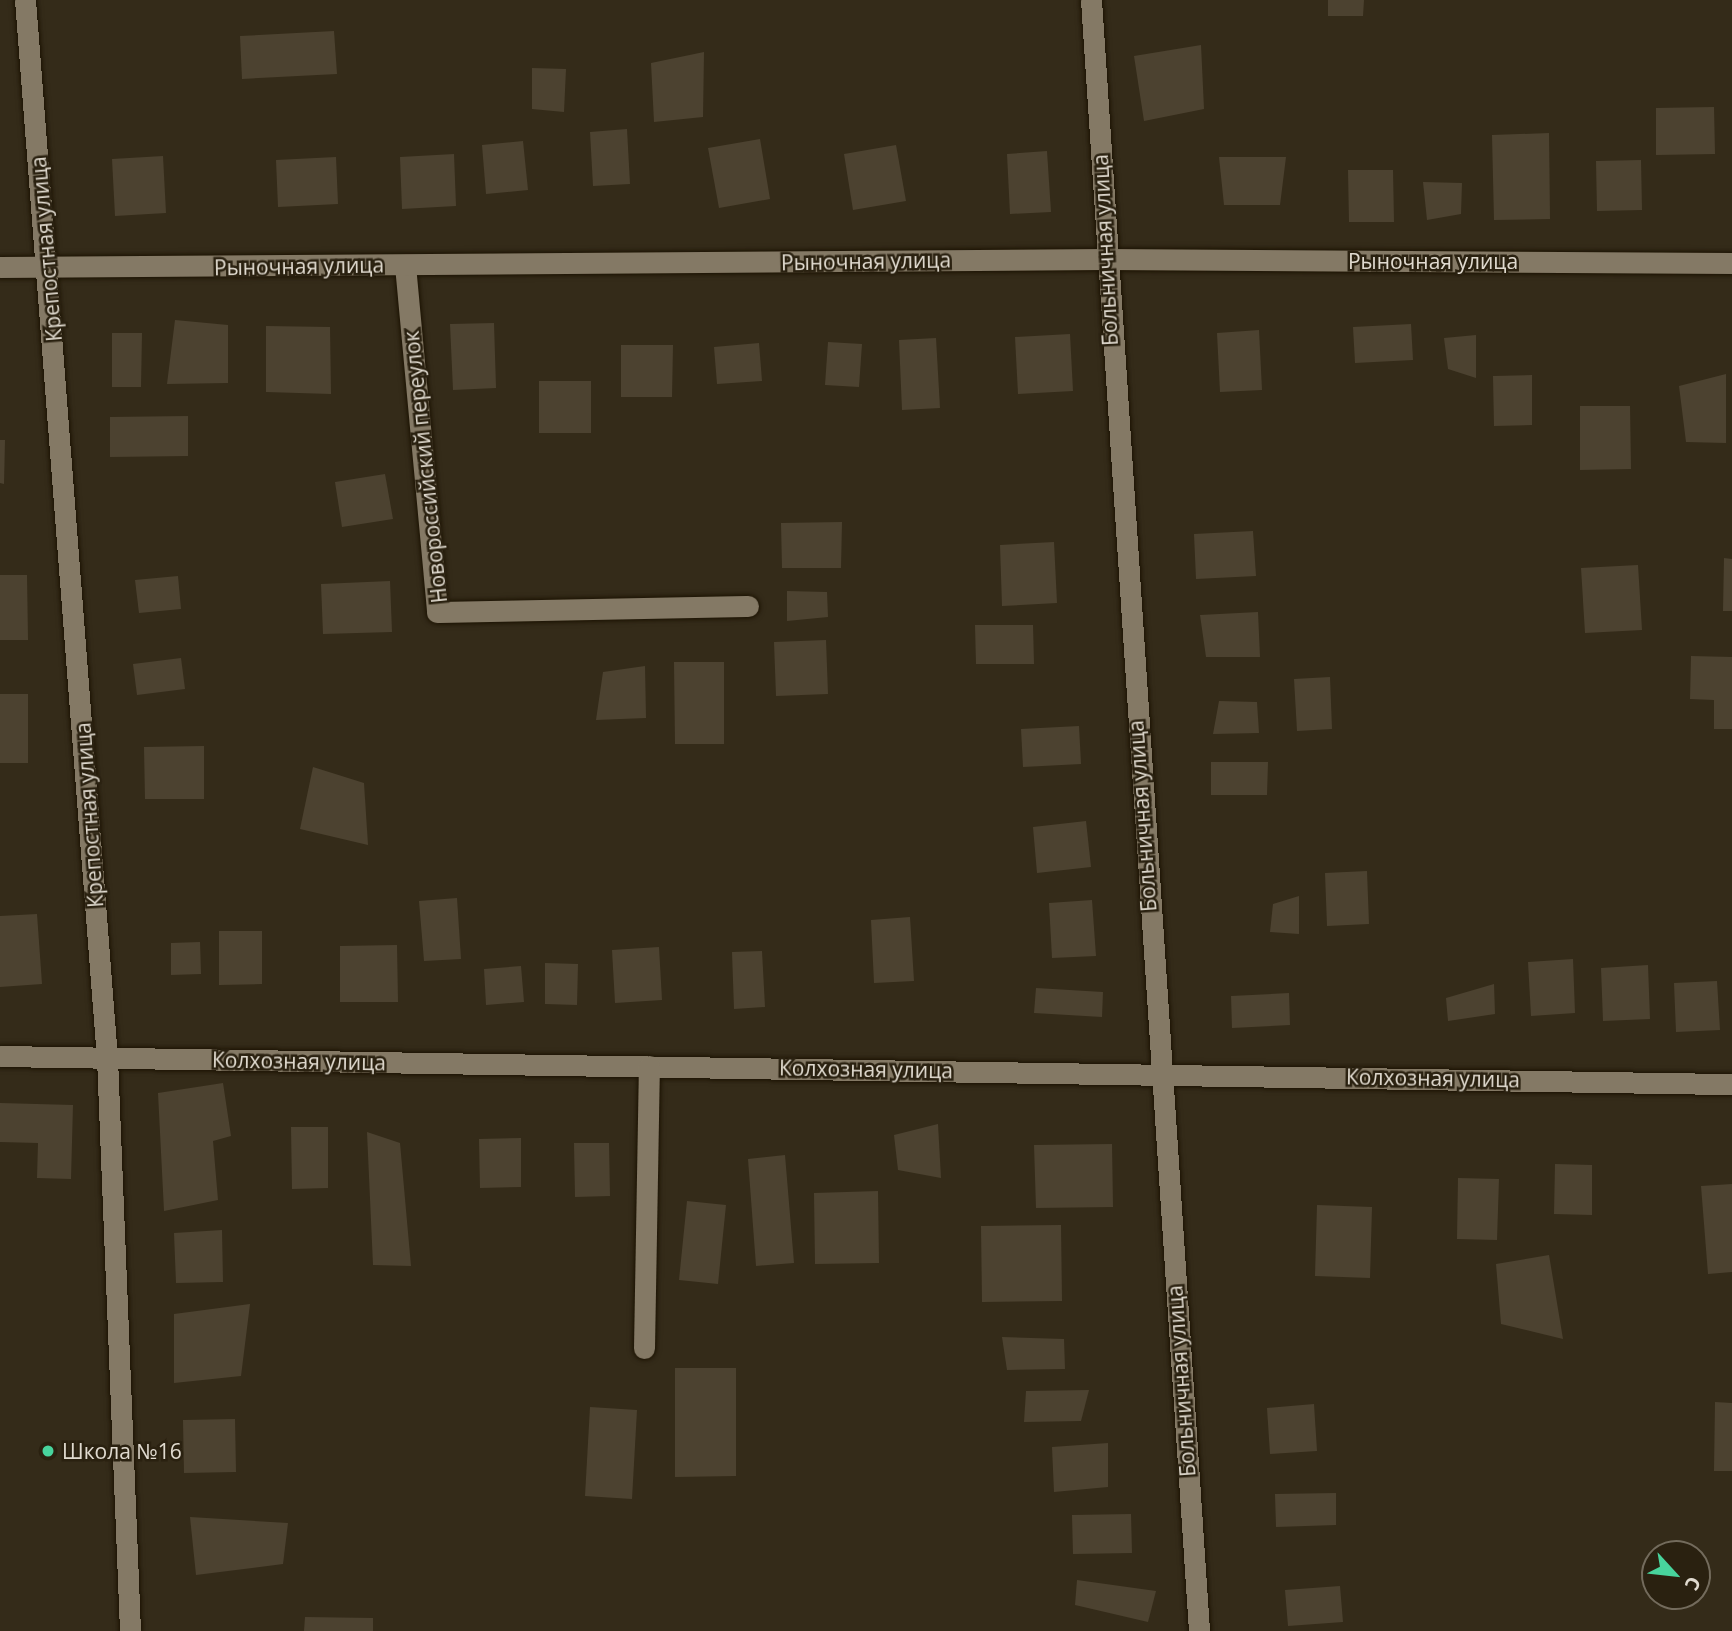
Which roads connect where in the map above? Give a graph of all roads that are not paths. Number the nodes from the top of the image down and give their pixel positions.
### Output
1 (25, 0) edge
2 (1091, 0) edge
3 (1105, 258) junction
4 (1732, 263) edge
5 (405, 265) junction
6 (0, 267) edge
7 (48, 269) junction
8 (748, 606) dead end
9 (0, 1056) edge
10 (107, 1058) junction
11 (649, 1066) junction
12 (1160, 1073) junction
13 (1732, 1084) edge
14 (644, 1348) dead end
15 (130, 1631) edge
16 (1199, 1631) edge

1 - 7 street, Крепостная улица
2 - 3 street, Больничная улица
3 - 4 street, Рыночная улица
3 - 5 street, Рыночная улица
3 - 12 street, Больничная улица
5 - 7 street, Рыночная улица
5 - 8 street, Новороссийский переулок
6 - 7 street, Рыночная улица
7 - 10 street, Крепостная улица
9 - 10 street, Колхозная улица
10 - 11 street, Колхозная улица
10 - 15 street, Крепостная улица
11 - 12 street, Колхозная улица
11 - 14 street
12 - 13 street, Колхозная улица
12 - 16 street, Больничная улица

